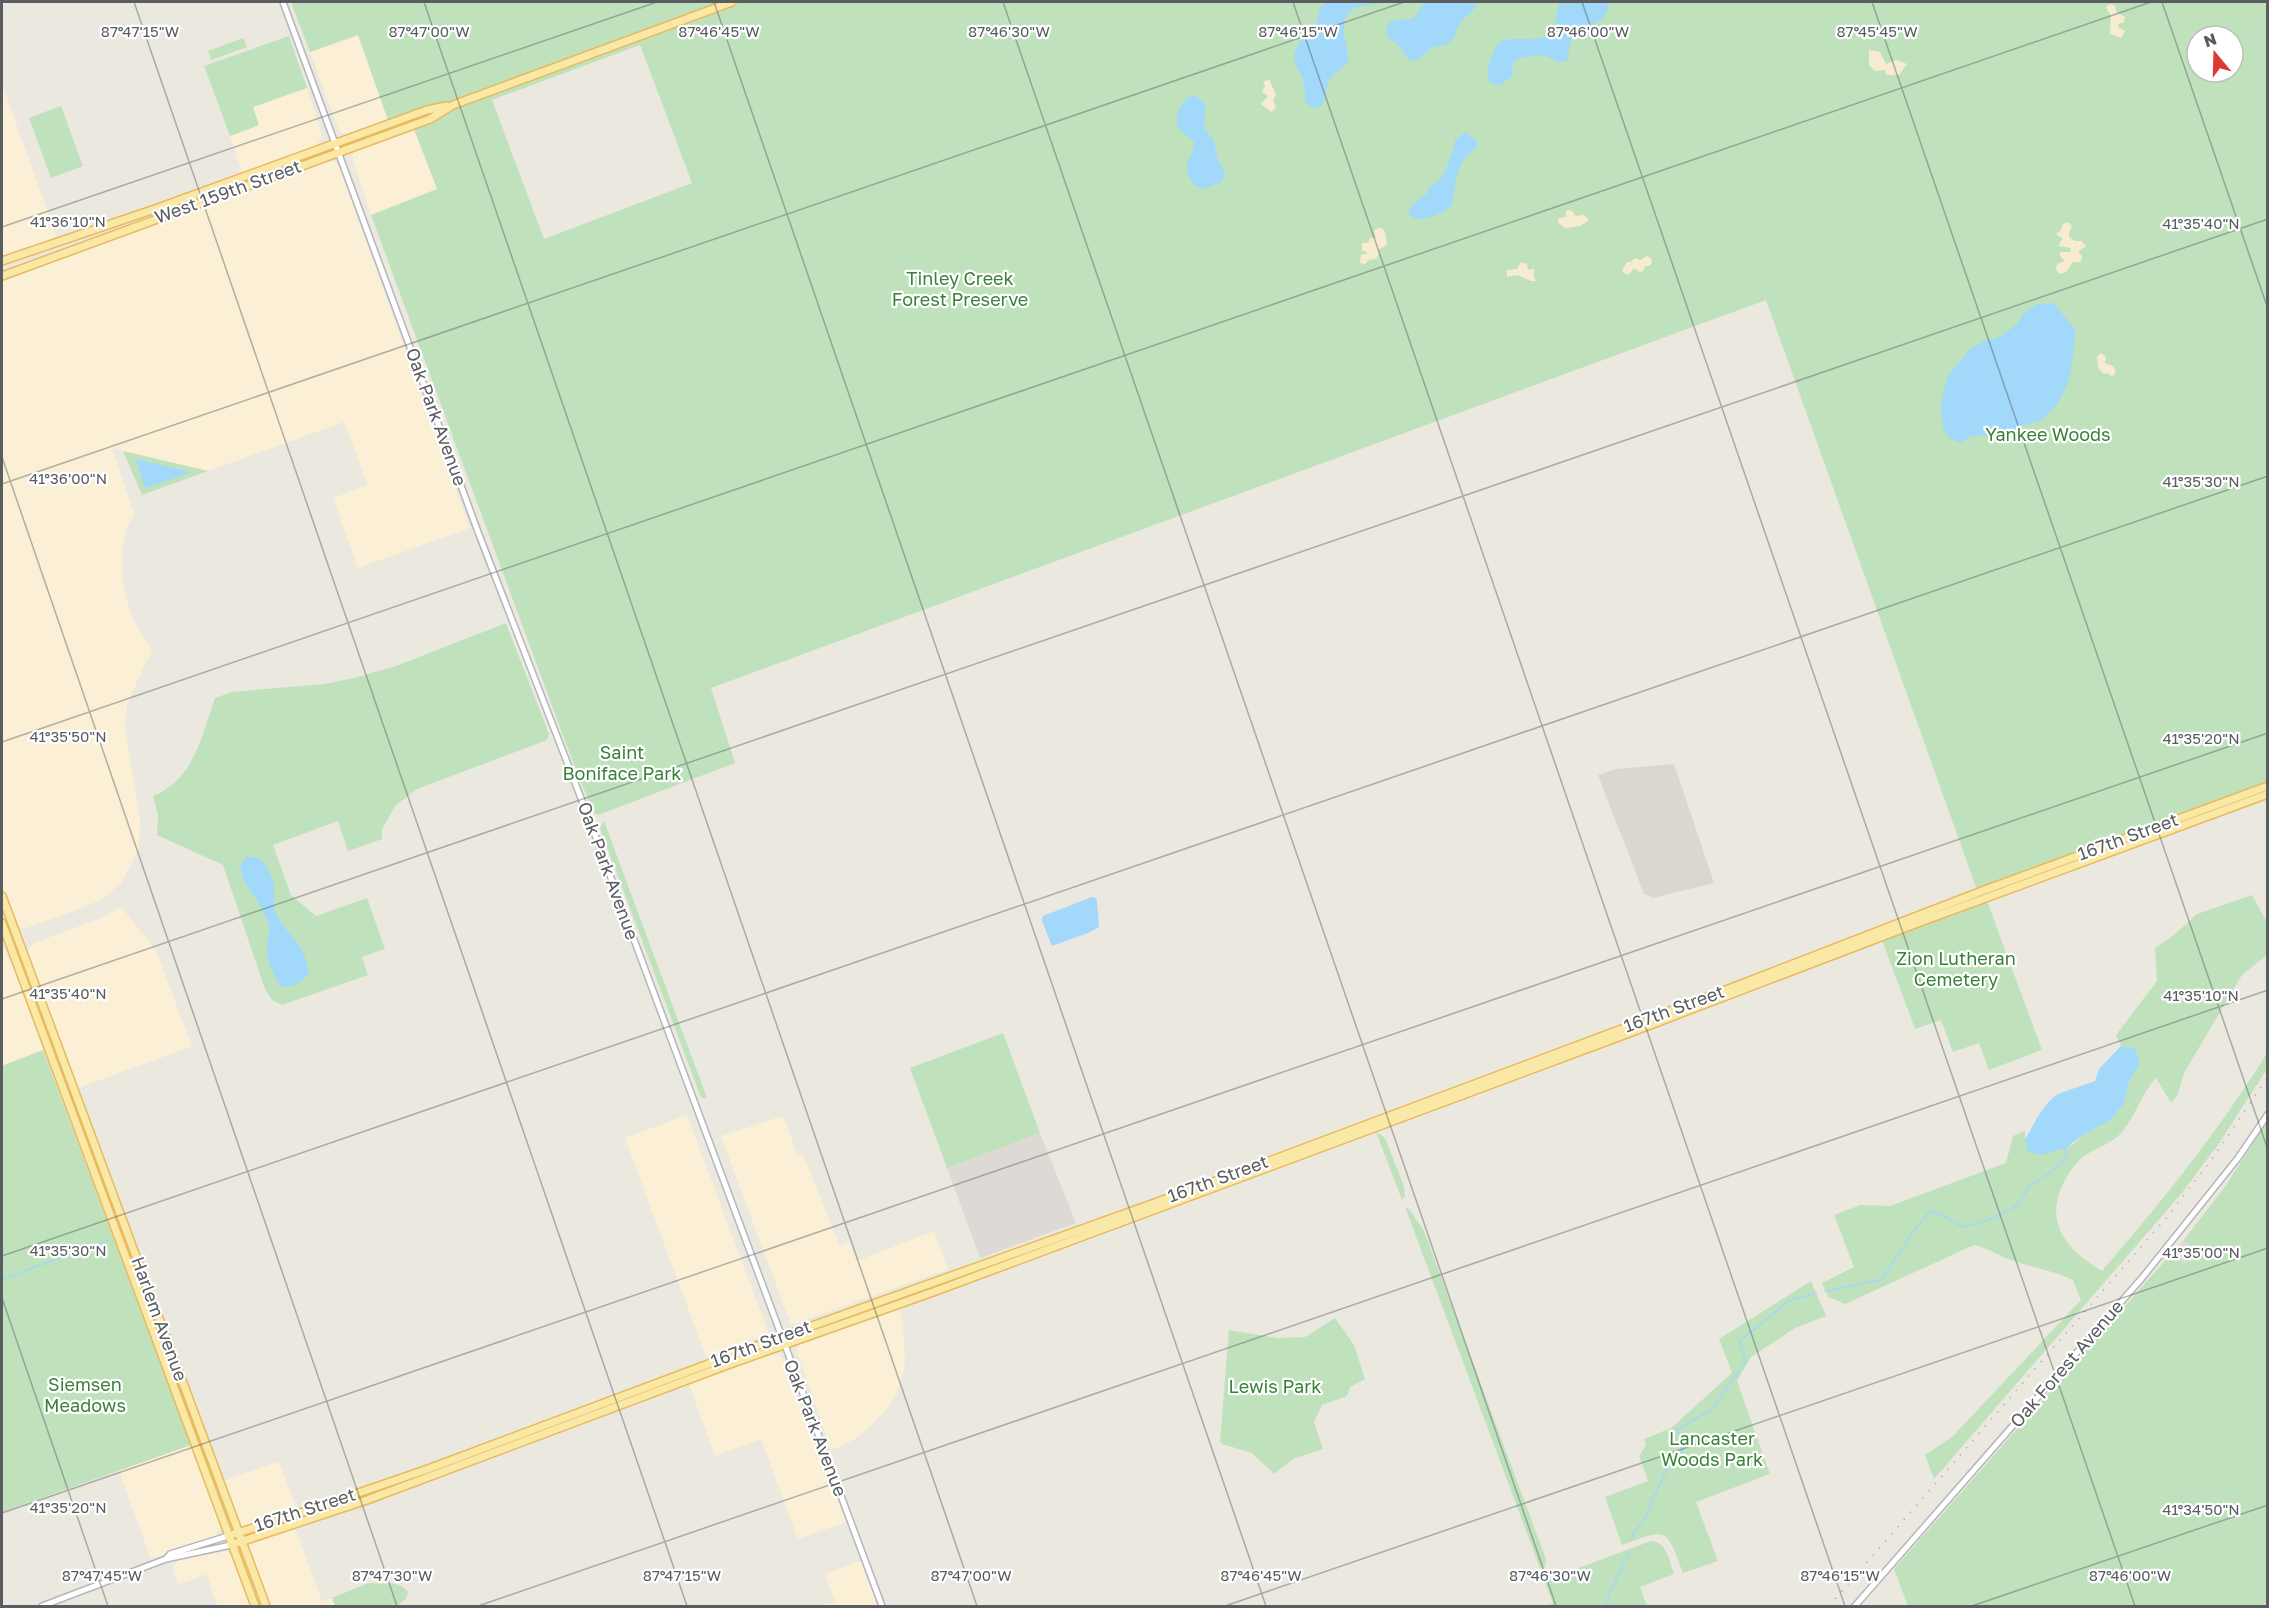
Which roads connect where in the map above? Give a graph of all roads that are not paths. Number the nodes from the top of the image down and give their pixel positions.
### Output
1 (283, 2) edge
2 (732, 2) edge
3 (453, 105) junction
4 (336, 143) junction
5 (339, 151) junction
6 (2, 261) edge
7 (2, 276) edge
8 (2268, 786) edge
9 (2268, 794) edge
10 (2, 896) edge
11 (2, 923) edge
12 (2268, 1114) edge
13 (780, 1337) junction
14 (783, 1345) junction
15 (238, 1533) junction
16 (228, 1536) junction
17 (241, 1542) junction
18 (231, 1545) junction
19 (166, 1559) junction
20 (42, 1606) edge
21 (255, 1606) edge
22 (266, 1606) edge
23 (882, 1606) edge
24 (1855, 1606) edge

1 - 4 street, Oak Park Avenue
2 - 3 main road, West 159th Street
3 - 4 main road, West 159th Street
3 - 5 main road, West 159th Street
4 - 5 street, Oak Park Avenue
4 - 6 main road, West 159th Street
5 - 7 main road, West 159th Street
5 - 13 street, Oak Park Avenue
8 - 13 main road, 167th Street
9 - 14 main road, 167th Street
10 - 15 main road, Harlem Avenue
11 - 16 main road, Harlem Avenue
12 - 24 street, Oak Forest Avenue
13 - 14 street, Oak Park Avenue
13 - 15 main road, 167th Street
14 - 17 main road, 167th Street
14 - 23 street, Oak Park Avenue
15 - 16 main road, 167th Street
15 - 17 main road, Harlem Avenue
16 - 18 main road, Harlem Avenue
16 - 19 street, 167th Street
17 - 18 main road, 167th Street
17 - 22 main road, Harlem Avenue
18 - 19 street, 167th Street
18 - 21 main road, Harlem Avenue
19 - 20 street, 167th Street

